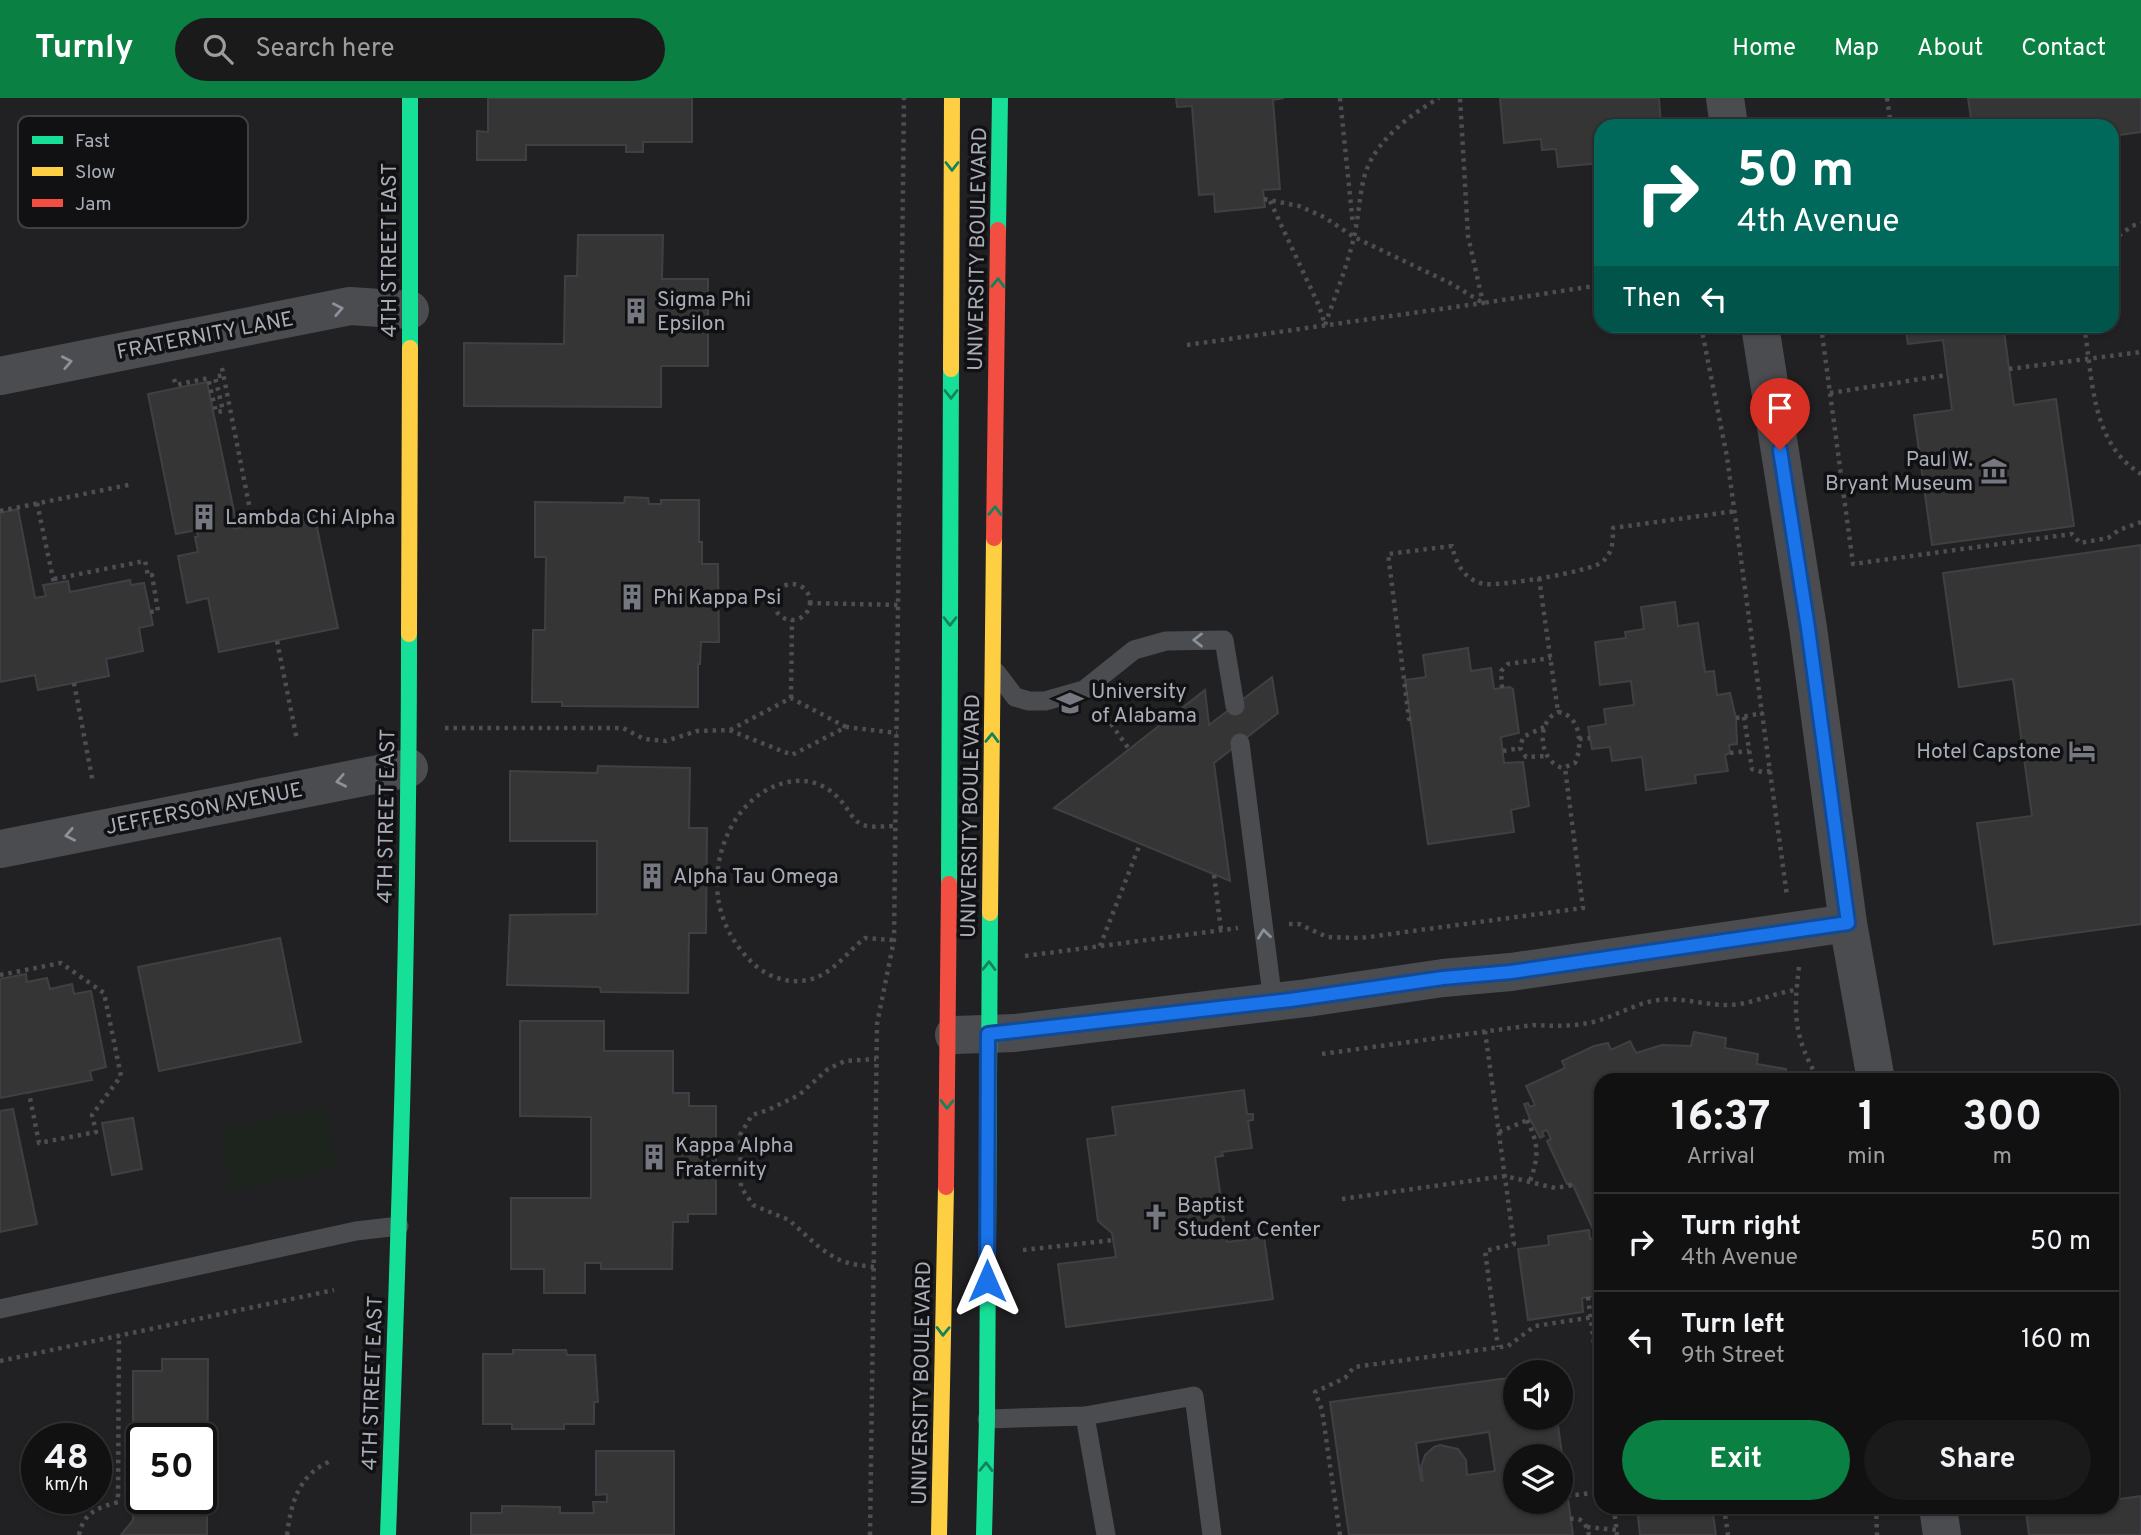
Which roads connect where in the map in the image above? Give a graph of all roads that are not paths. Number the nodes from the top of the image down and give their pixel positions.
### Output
1 (410, 98) edge
2 (952, 98) edge
3 (1000, 98) edge
4 (1725, 98) edge
5 (1728, 119) edge
6 (410, 310) junction
7 (1761, 333) edge
8 (0, 376) edge
9 (993, 667) junction
10 (1235, 706) dead end
11 (1240, 743) dead end
12 (408, 768) junction
13 (0, 849) edge
14 (1848, 923) junction
15 (1273, 1002) junction
16 (988, 1034) junction
17 (949, 1036) junction
18 (1875, 1073) edge
19 (399, 1226) junction
20 (0, 1309) edge
21 (1085, 1416) junction
22 (987, 1419) junction
23 (1939, 1514) edge
24 (388, 1535) edge
25 (939, 1535) edge
26 (984, 1535) edge
27 (1105, 1535) edge
28 (1212, 1535) edge
29 (1942, 1535) edge

1 - 6 main road, 4TH STREET EAST
2 -> 17 main road, UNIVERSITY BOULEVARD
9 -> 3 main road, UNIVERSITY BOULEVARD
4 - 5 street
8 -> 6 street, FRATERNITY LANE
6 - 12 main road, 4TH STREET EAST
7 - 14 street
10 -> 9 lane
16 -> 9 main road, UNIVERSITY BOULEVARD
15 -> 11 lane
12 -> 13 street, JEFFERSON AVENUE
12 - 19 main road, 4TH STREET EAST
14 - 15 street
14 - 18 street
15 - 16 street
16 - 17 street
16 - 22 main road, UNIVERSITY BOULEVARD
17 -> 25 main road, UNIVERSITY BOULEVARD
19 - 20 lane
19 - 24 main road, 4TH STREET EAST
21 - 22 lane
21 - 27 lane
21 - 28 lane
26 -> 22 main road, UNIVERSITY BOULEVARD
23 - 29 street

